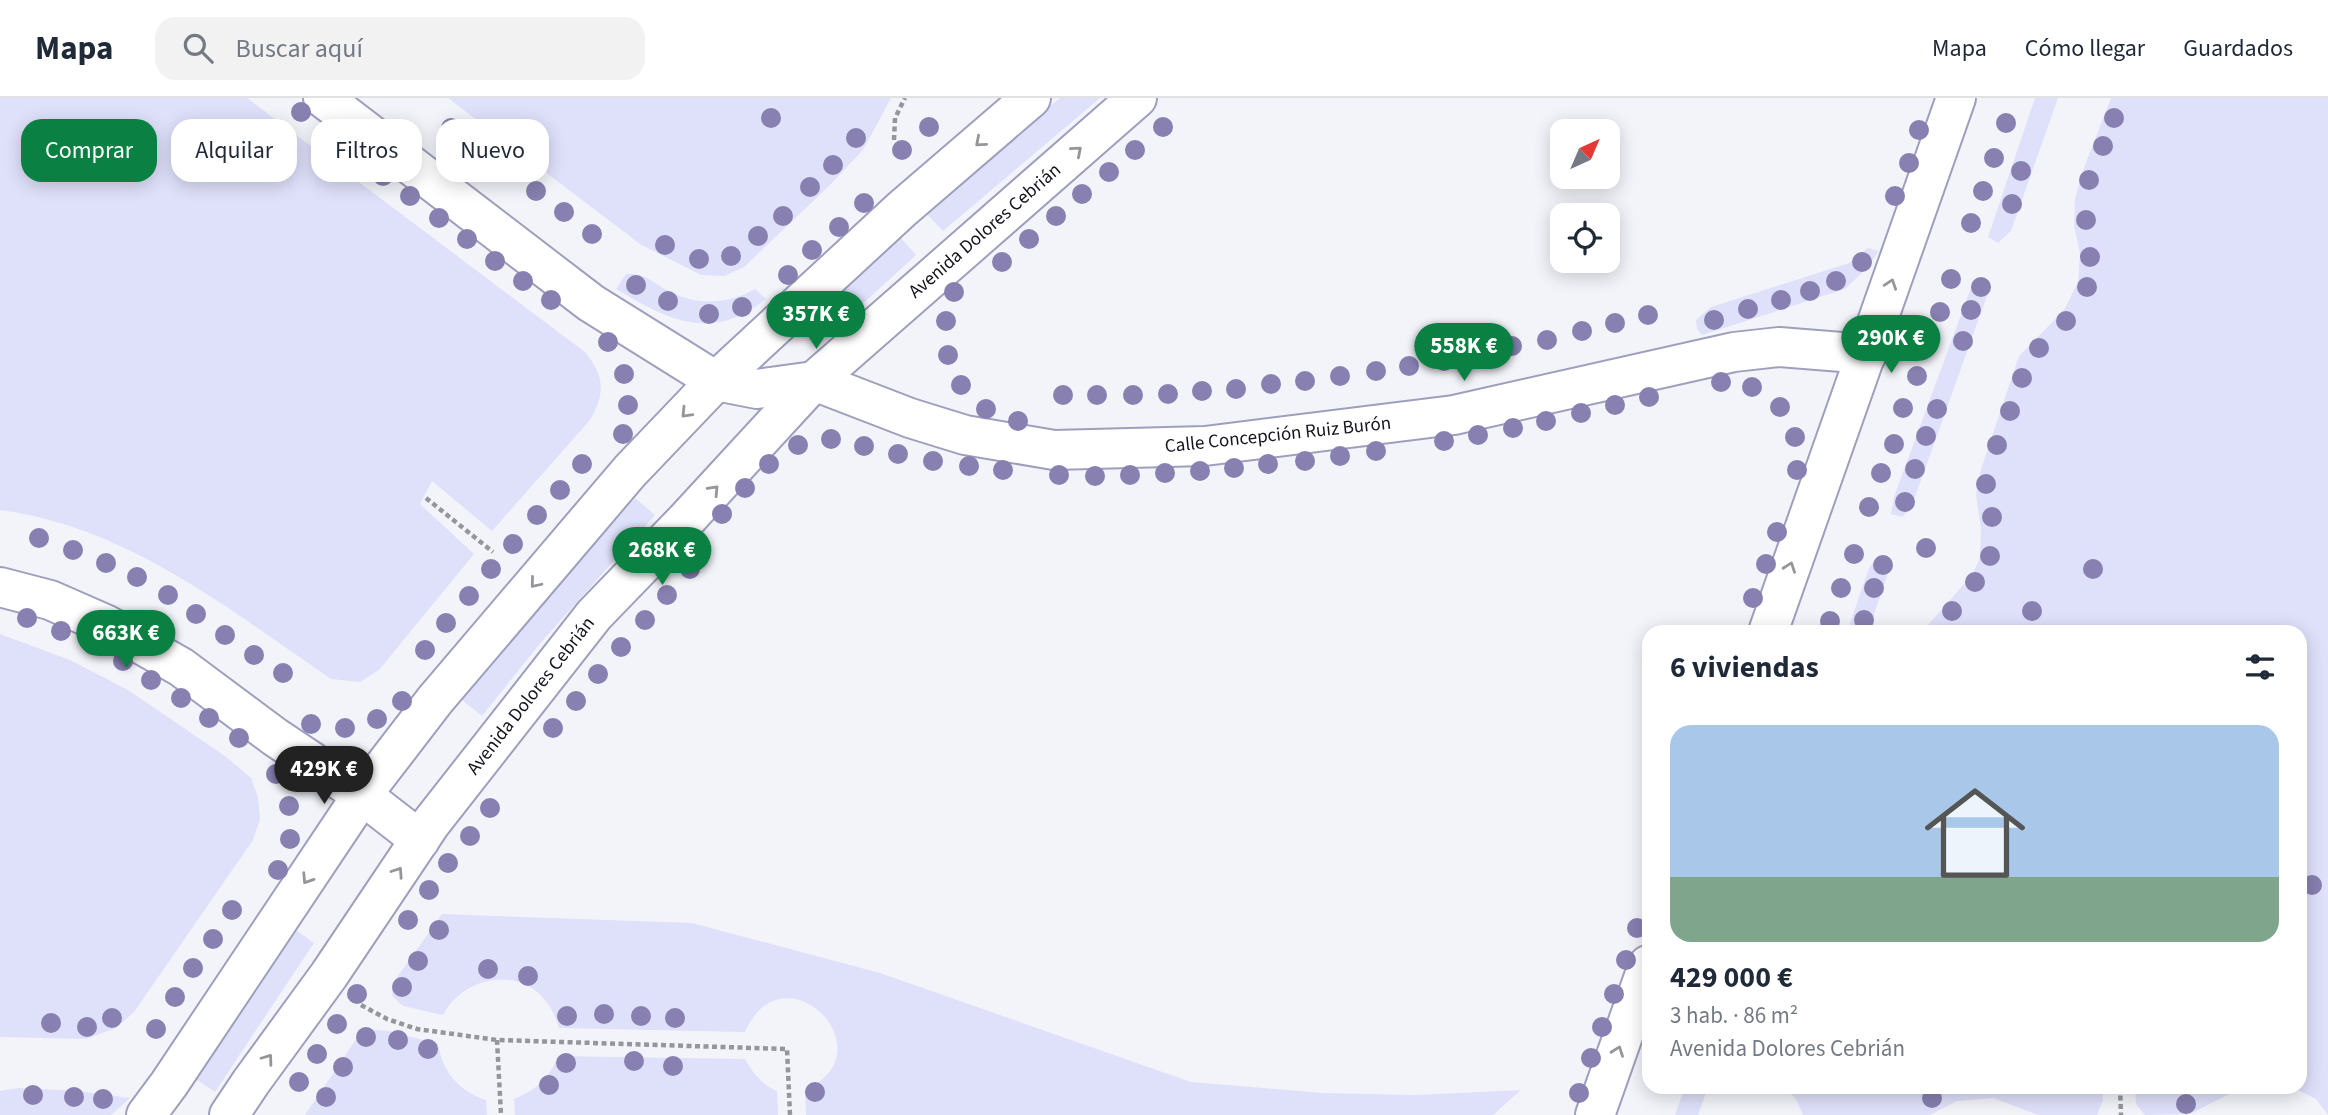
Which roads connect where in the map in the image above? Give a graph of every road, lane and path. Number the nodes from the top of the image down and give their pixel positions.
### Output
1 (323, 98) edge
2 (905, 98) edge
3 (1031, 98) edge
4 (1137, 98) edge
5 (1956, 98) edge
6 (894, 141) dead end
7 (1867, 354) junction
8 (716, 381) junction
9 (814, 381) junction
10 (426, 499) dead end
11 (493, 552) dead end
12 (0, 587) edge
13 (1770, 625) edge
14 (362, 795) junction
15 (420, 840) junction
16 (1642, 982) edge
17 (361, 1004) dead end
18 (497, 1040) junction
19 (2120, 1094) edge
20 (146, 1115) edge
21 (229, 1115) edge
22 (502, 1115) edge
23 (790, 1115) edge
24 (1595, 1115) edge
25 (2121, 1115) edge

1 - 8 street, Calle Concepción Ruiz Burón
2 - 6 path
3 -> 8 street
9 -> 4 street, Avenida Dolores Cebrián
7 -> 5 street
7 - 9 street, Calle Concepción Ruiz Burón
13 -> 7 street
8 - 9 street, Calle Concepción Ruiz Burón
8 -> 14 street
15 -> 9 street, Avenida Dolores Cebrián
10 - 11 path
12 - 14 street
14 - 15 street
14 -> 20 street
21 -> 15 street, Avenida Dolores Cebrián
24 -> 16 street
17 - 18 path
18 - 22 path
18 - 23 path
19 - 25 path

